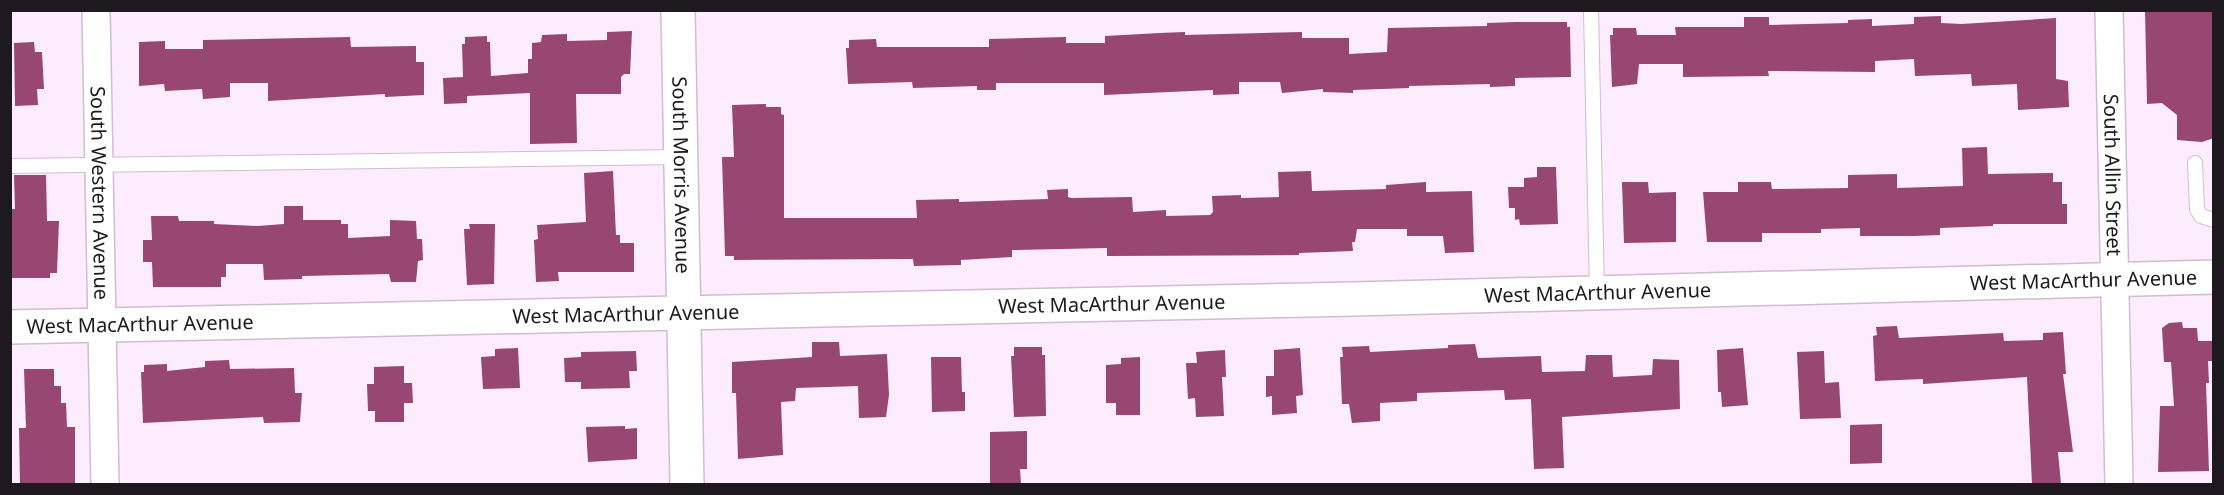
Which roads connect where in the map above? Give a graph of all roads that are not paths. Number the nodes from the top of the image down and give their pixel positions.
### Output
1 (96, 10) edge
2 (678, 10) edge
3 (1591, 10) edge
4 (2109, 10) edge
5 (681, 157) junction
6 (100, 163) junction
7 (2195, 163) dead end
8 (10, 166) edge
9 (2214, 220) edge
10 (2214, 277) edge
11 (2115, 279) junction
12 (1597, 292) junction
13 (684, 314) junction
14 (102, 325) junction
15 (10, 327) edge
16 (105, 484) edge
17 (687, 484) edge
18 (2119, 484) edge

1 - 6 street, South Western Avenue
2 - 5 main road, South Morris Avenue
3 - 12 lane
4 - 11 street, South Allin Street
5 - 6 lane
5 - 13 main road, South Morris Avenue
6 - 8 lane
6 - 14 street, South Western Avenue
7 - 9 lane
10 - 11 main road, West MacArthur Avenue
11 - 12 main road, West MacArthur Avenue
11 - 18 street, South Allin Street
12 - 13 main road, West MacArthur Avenue
13 - 14 main road, West MacArthur Avenue
13 - 17 main road, South Morris Avenue
14 - 15 main road, West MacArthur Avenue
14 - 16 street, South Western Avenue

